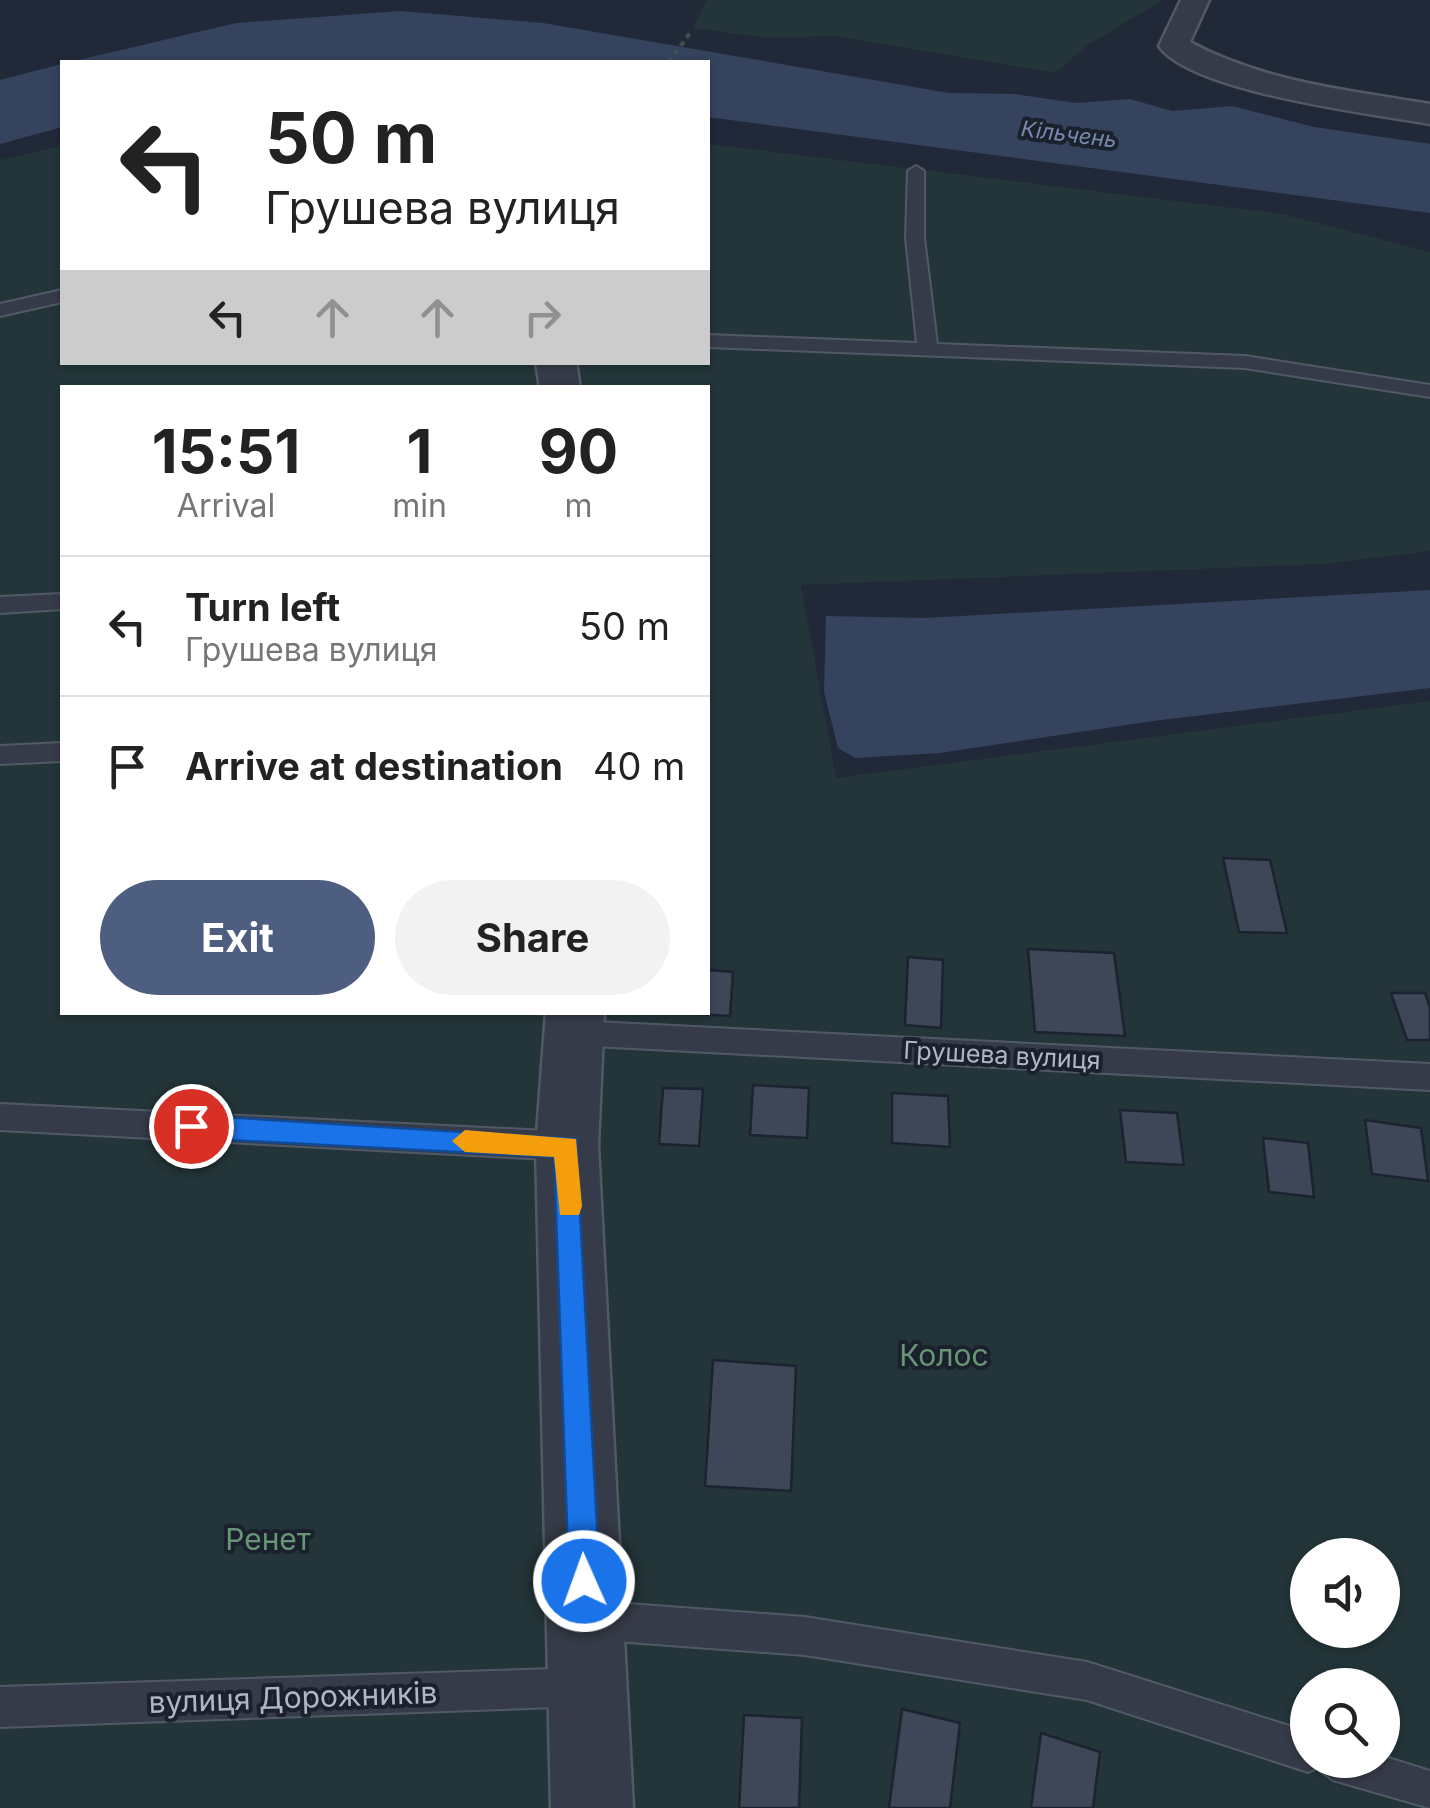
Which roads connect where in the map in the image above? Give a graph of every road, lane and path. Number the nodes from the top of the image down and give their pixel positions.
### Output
1 (1195, 0) edge
2 (690, 34) dead end
3 (670, 60) edge
4 (1430, 114) edge
5 (916, 171) dead end
6 (60, 296) edge
7 (0, 310) edge
8 (710, 341) edge
9 (928, 351) junction
10 (1430, 391) edge
11 (60, 602) edge
12 (0, 605) edge
13 (60, 752) edge
14 (0, 755) edge
15 (575, 1023) edge
16 (1430, 1077) edge
17 (0, 1117) edge
18 (567, 1146) junction
19 (586, 1654) junction
20 (0, 1707) edge
21 (1290, 1746) edge
22 (1389, 1778) edge
23 (1430, 1791) edge
24 (592, 1808) edge

1 - 4 street
2 - 3 path
5 - 9 lane
6 - 7 lane
8 - 9 lane
9 - 10 lane
11 - 12 lane
13 - 14 lane
15 - 16 lane, Грушева вулиця
15 - 18 street
17 - 18 lane
18 - 19 street
19 - 20 lane, вулиця Дорожників
19 - 21 lane
19 - 24 street
22 - 23 lane

